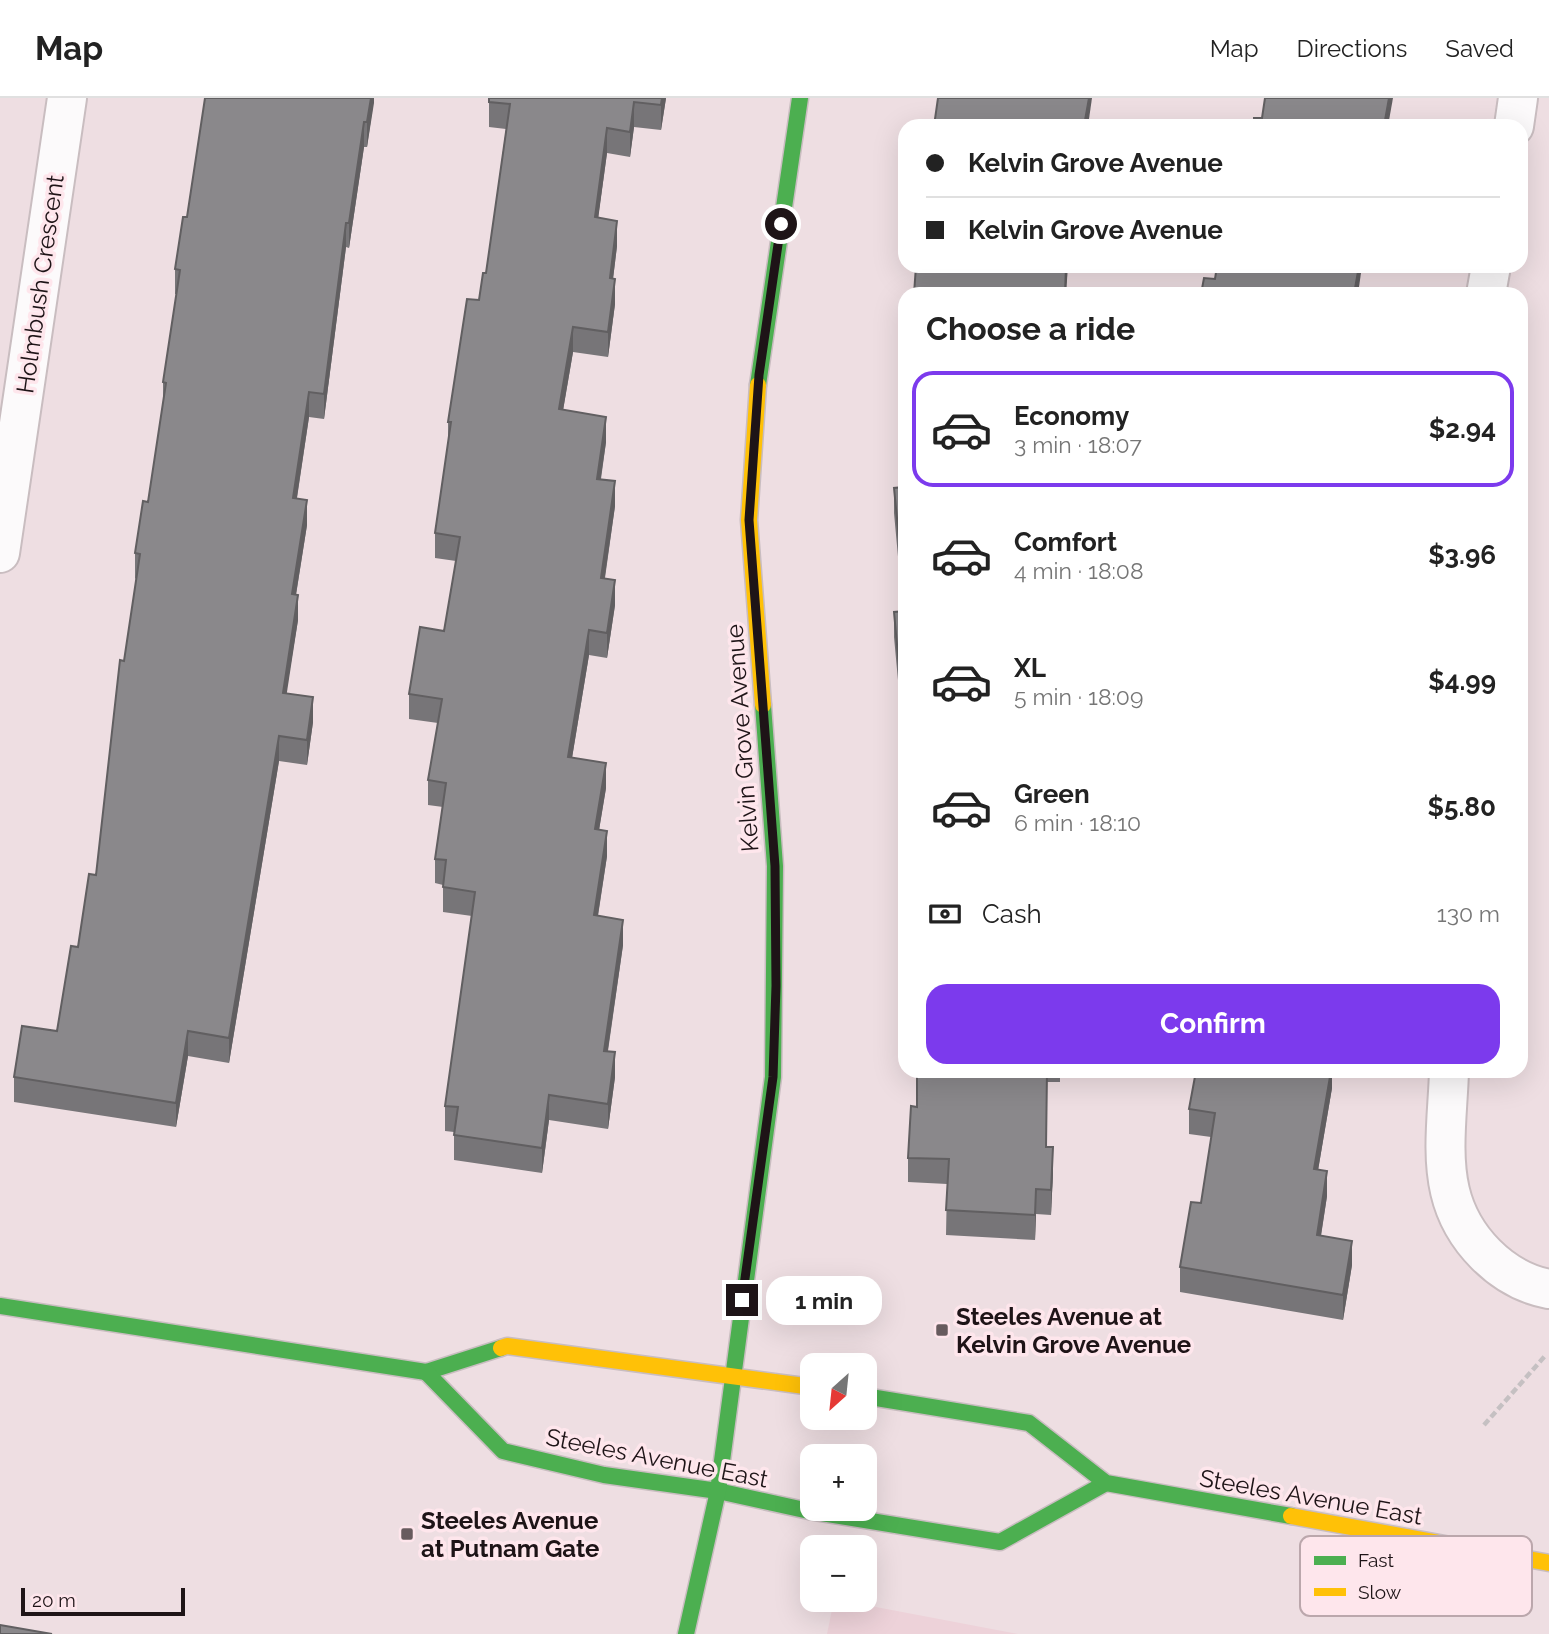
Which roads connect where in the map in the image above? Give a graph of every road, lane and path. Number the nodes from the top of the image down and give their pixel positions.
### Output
1 (67, 98) edge
2 (800, 98) edge
3 (1518, 98) edge
4 (1515, 119) edge
5 (0, 553) edge
6 (1449, 1078) edge
7 (1549, 1289) edge
8 (0, 1306) edge
9 (1545, 1356) dead end
10 (426, 1372) junction
11 (732, 1376) junction
12 (800, 1385) edge
13 (877, 1398) edge
14 (1484, 1425) dead end
15 (1106, 1483) junction
16 (718, 1491) junction
17 (1399, 1536) edge
18 (686, 1634) edge

1 - 5 street, Holmbush Crescent
2 - 11 main road, Kelvin Grove Avenue
3 - 4 street
6 - 7 street
8 - 10 main road
9 - 14 path
10 - 11 main road
10 - 16 main road, Steeles Avenue East
11 - 12 main road
11 - 16 main road, Kelvin Grove Avenue
13 - 15 main road, Steeles Avenue East
15 - 16 main road, Steeles Avenue East
15 - 17 main road, Steeles Avenue East
16 - 18 main road, Kelvin Grove Avenue

